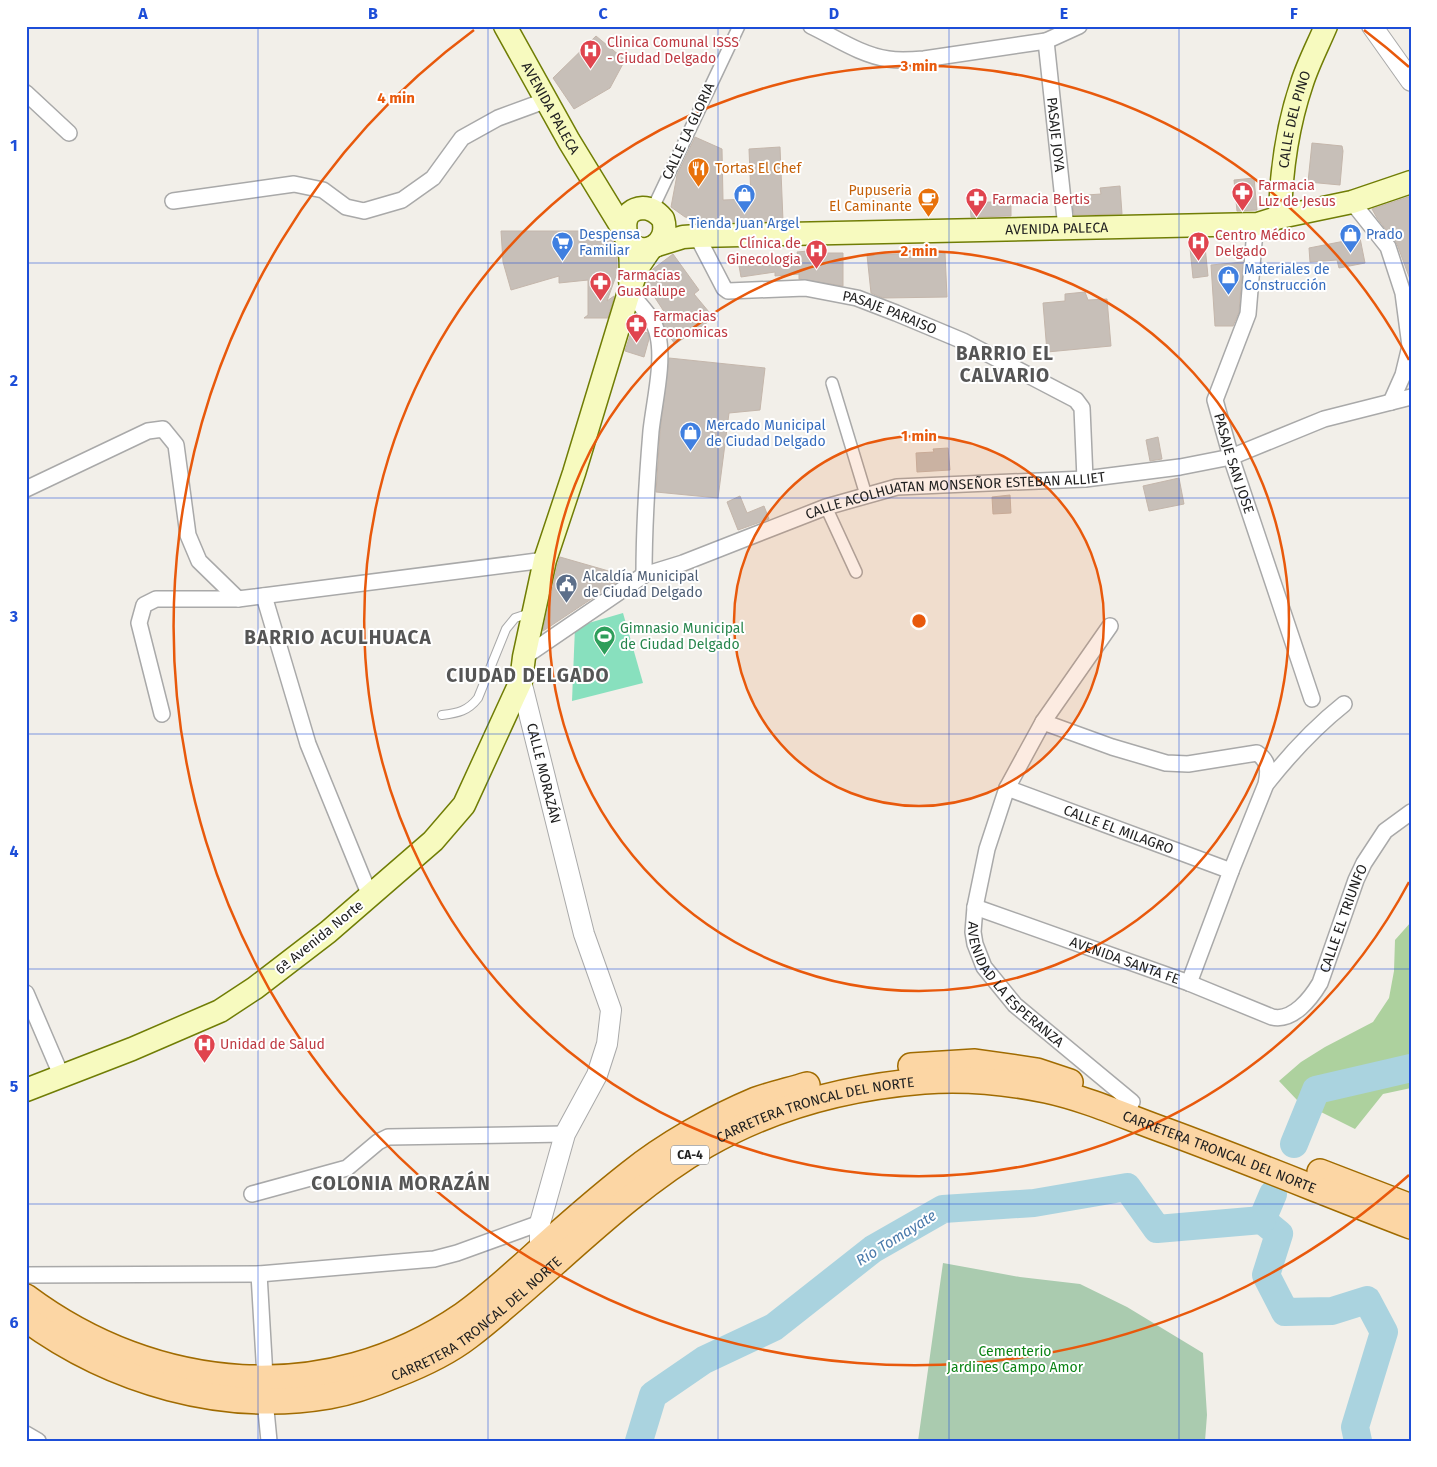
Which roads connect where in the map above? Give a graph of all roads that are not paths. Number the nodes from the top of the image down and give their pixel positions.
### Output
1 (505, 26) edge
2 (739, 26) edge
3 (812, 26) edge
4 (1079, 26) edge
5 (1326, 26) edge
6 (1372, 26) edge
7 (1046, 42) junction
8 (1411, 81) edge
9 (26, 93) edge
10 (547, 100) junction
11 (69, 133) dead end
12 (1411, 182) edge
13 (599, 188) junction
14 (173, 201) dead end
15 (1352, 202) junction
16 (651, 214) junction
17 (1280, 217) junction
18 (1258, 224) junction
19 (1066, 228) junction
20 (625, 234) junction
21 (697, 236) junction
22 (654, 246) junction
23 (629, 292) junction
24 (832, 383) dead end
25 (1411, 397) edge
26 (1391, 402) junction
27 (1411, 406) edge
28 (1230, 457) junction
29 (1086, 479) junction
30 (26, 489) edge
31 (866, 495) junction
32 (826, 506) junction
33 (545, 560) junction
34 (856, 572) dead end
35 (644, 575) junction
36 (264, 596) junction
37 (238, 599) junction
38 (534, 611) junction
39 (1110, 626) dead end
40 (524, 657) junction
41 (521, 682) junction
42 (1312, 699) dead end
43 (1344, 704) dead end
44 (162, 714) dead end
45 (442, 715) dead end
46 (1043, 722) junction
47 (1266, 784) junction
48 (1007, 788) junction
49 (1411, 812) edge
50 (1230, 871) junction
51 (370, 896) junction
52 (975, 907) junction
53 (1190, 983) junction
54 (26, 993) edge
55 (1272, 1017) joint
56 (62, 1077) junction
57 (26, 1090) edge
58 (1132, 1102) junction
59 (565, 1134) junction
60 (252, 1194) dead end
61 (1411, 1207) edge
62 (540, 1223) junction
63 (1411, 1226) edge
64 (540, 1250) junction
65 (259, 1274) junction
66 (26, 1275) edge
67 (26, 1297) edge
68 (26, 1320) edge
69 (265, 1389) junction
70 (26, 1434) edge
71 (38, 1441) edge
72 (269, 1441) edge

1 - 10 main road, AVENIDA PALECA
2 - 16 street, CALLE LA GLORIA
3 - 7 street
4 - 7 street
5 - 17 main road, CALLE DEL PINO
6 - 8 street
7 - 19 street, PASAJE JOYA
9 - 11 street
10 - 13 main road, AVENIDA PALECA
10 - 14 street
12 - 15 main road, AVENIDA PALECA
13 - 16 main road, AVENIDA PALECA
13 - 20 main road, AVENIDA PALECA
15 - 17 main road, AVENIDA PALECA
15 - 26 street
16 - 20 main road
16 - 21 main road, AVENIDA PALECA
16 - 22 main road
17 - 18 main road, AVENIDA PALECA
18 - 19 main road, AVENIDA PALECA
18 - 28 street, PASAJE SAN JOSE
19 - 21 main road, AVENIDA PALECA
20 - 22 main road
20 - 23 main road, CALLE MORAZÁN
21 - 22 main road, AVENIDA PALECA
21 - 29 street, PASAJE PARAISO
22 - 23 main road, CALLE MORAZÁN
23 - 33 main road, CALLE MORAZÁN
23 - 35 street
24 - 31 street
25 - 26 street, CALLE ACOLHUATAN MONSEÑOR ESTEBAN ALLIET
26 - 27 street
26 - 28 street, CALLE ACOLHUATAN MONSEÑOR ESTEBAN ALLIET
28 - 29 street, CALLE ACOLHUATAN MONSEÑOR ESTEBAN ALLIET
28 - 42 street, PASAJE SAN JOSE
29 - 31 street, CALLE ACOLHUATAN MONSEÑOR ESTEBAN ALLIET
30 - 37 street
31 - 32 street, CALLE ACOLHUATAN MONSEÑOR ESTEBAN ALLIET
32 - 34 street
32 - 35 street, CALLE ACOLHUATAN MONSEÑOR ESTEBAN ALLIET
33 - 36 street
33 - 38 main road, CALLE MORAZÁN
35 - 40 street, CALLE ACOLHUATAN MONSEÑOR ESTEBAN ALLIET
36 - 37 street
36 - 51 street
37 - 44 street
38 - 40 main road, CALLE MORAZÁN
38 - 45 lane
39 - 46 street, AVENIDAD LA ESPERANZA
40 - 41 main road, CALLE MORAZÁN
41 - 51 main road, 6ª Avenida Norte
41 - 59 street, CALLE MORAZÁN
43 - 47 street
46 - 47 street
46 - 48 street, AVENIDAD LA ESPERANZA
47 - 50 street
48 - 50 street, CALLE EL MILAGRO
48 - 52 street, AVENIDAD LA ESPERANZA
49 - 55 street, CALLE EL TRIUNFO
50 - 53 street
51 - 56 main road, 6ª Avenida Norte
52 - 53 street, AVENIDA SANTA FE
52 - 58 street, AVENIDAD LA ESPERANZA
53 - 55 street, AVENIDA SANTA FE
54 - 56 street
56 - 57 main road, 6ª Avenida Norte
58 - 61 main road, CARRETERA TRONCAL DEL NORTE / CA-4
58 - 64 main road, CARRETERA TRONCAL DEL NORTE / CA-4
59 - 60 street
59 - 62 street, CALLE MORAZÁN
62 - 64 street, CALLE MORAZÁN
62 - 65 street
63 - 69 main road, CARRETERA TRONCAL DEL NORTE / CA-4
64 - 69 main road, CARRETERA TRONCAL DEL NORTE / CA-4
65 - 66 street
65 - 69 street
67 - 69 main road, CARRETERA TRONCAL DEL NORTE / CA-4
68 - 69 main road, CARRETERA TRONCAL DEL NORTE / CA-4
69 - 72 street
70 - 71 street

